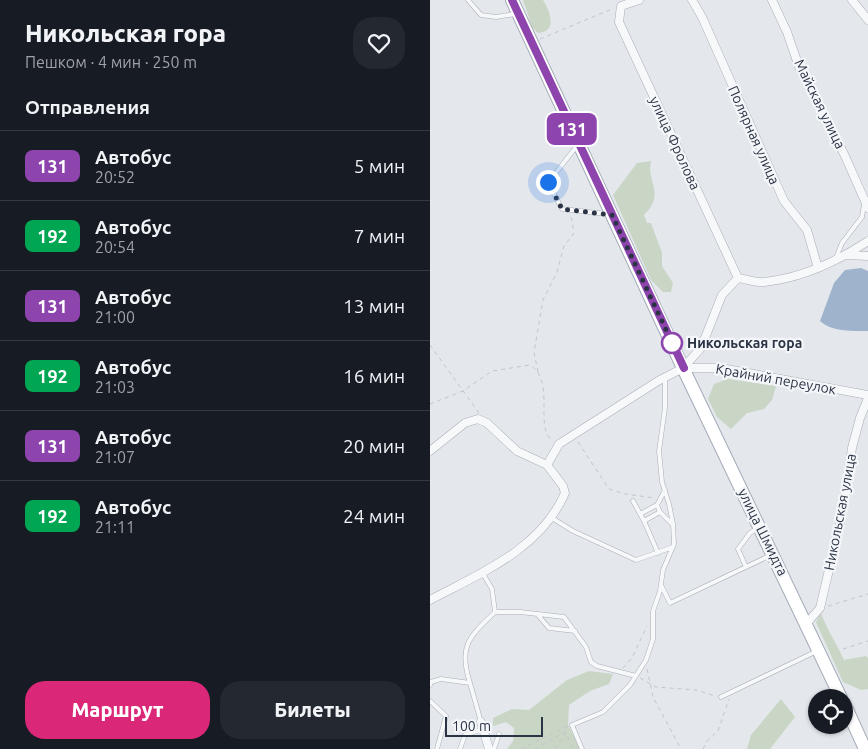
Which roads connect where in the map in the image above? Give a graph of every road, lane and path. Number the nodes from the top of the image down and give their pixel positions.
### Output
1 (468, 0) edge
2 (512, 0) edge
3 (639, 0) edge
4 (692, 0) edge
5 (772, 0) edge
6 (852, 0) edge
7 (621, 6) junction
8 (518, 13) junction
9 (868, 20) edge
10 (532, 42) junction
11 (579, 143) junction
12 (866, 205) edge
13 (570, 210) junction
14 (612, 215) junction
15 (868, 241) edge
16 (847, 255) junction
17 (868, 256) edge
18 (836, 260) junction
19 (818, 268) junction
20 (738, 278) junction
21 (430, 345) edge
22 (684, 368) junction
23 (538, 372) junction
24 (665, 378) junction
25 (463, 391) junction
26 (868, 397) edge
27 (430, 404) edge
28 (860, 418) junction
29 (868, 422) edge
30 (487, 423) junction
31 (571, 437) junction
32 (560, 444) junction
33 (430, 451) edge
34 (547, 465) junction
35 (665, 490) junction
36 (660, 500) junction
37 (634, 501) dead end
38 (657, 505) junction
39 (660, 512) junction
40 (640, 514) junction
41 (552, 518) junction
42 (644, 521) junction
43 (673, 524) junction
44 (760, 527) junction
45 (673, 547) junction
46 (658, 553) junction
47 (774, 554) junction
48 (746, 567) junction
49 (482, 572) junction
50 (661, 585) junction
51 (868, 594) edge
52 (430, 600) edge
53 (820, 608) junction
54 (495, 612) junction
55 (537, 614) junction
56 (653, 617) junction
57 (807, 623) junction
58 (575, 632) junction
59 (868, 641) edge
60 (843, 649) dead end
61 (820, 650) junction
62 (646, 660) junction
63 (620, 671) junction
64 (636, 676) junction
65 (649, 683) junction
66 (470, 684) junction
67 (430, 685) edge
68 (837, 689) edge
69 (732, 692) junction
70 (721, 697) joint
71 (430, 701) edge
72 (853, 723) edge
73 (572, 725) junction
74 (482, 726) junction
75 (565, 732) junction
76 (499, 734) dead end
77 (437, 749) edge
78 (460, 749) edge
79 (489, 749) edge
80 (494, 749) edge
81 (521, 749) edge
82 (536, 749) edge
83 (556, 749) edge
84 (573, 749) edge
85 (582, 749) edge
86 (681, 749) edge
87 (704, 749) edge
88 (865, 749) edge

1 - 8 lane
2 - 8 main road, улица Шмидта
3 - 7 street
4 - 19 street, Полярная улица
5 - 12 street, Майская улица
6 - 9 street
7 - 10 path
7 - 20 street, улица Фролова
8 - 10 main road, улица Шмидта
10 - 11 main road, улица Шмидта
11 - 13 lane
11 - 14 main road, улица Шмидта
12 - 18 lane
13 - 14 lane
13 - 23 path
14 - 22 main road, улица Шмидта
15 - 16 street
16 - 17 street
16 - 18 street
18 - 19 street
19 - 20 street
20 - 22 street
21 - 25 path
22 - 24 street
22 - 26 street, Крайний переулок
22 - 44 main road, улица Шмидта
23 - 25 path
23 - 32 path
24 - 31 street
24 - 35 lane
25 - 27 path
25 - 30 path
26 - 28 street, Никольская улица
28 - 29 street
28 - 53 street, Никольская улица
30 - 33 street
30 - 34 street
31 - 32 street
31 - 36 path
32 - 34 street
34 - 41 street
35 - 36 lane
35 - 43 lane
36 - 38 lane
37 - 40 lane
38 - 39 lane
38 - 40 lane
39 - 42 lane
39 - 43 lane
40 - 42 lane
41 - 46 lane
41 - 49 street
42 - 46 lane
43 - 45 lane
44 - 47 main road, улица Шмидта
44 - 48 lane
45 - 46 lane
45 - 50 lane
47 - 48 lane
47 - 57 main road, улица Шмидта
48 - 50 lane
49 - 52 street
49 - 54 lane
50 - 56 lane
51 - 53 path
53 - 57 street, Никольская улица
54 - 55 lane
54 - 66 lane
55 - 58 lane
55 - 58 lane
56 - 62 lane
56 - 63 path
57 - 61 main road, улица Шмидта
58 - 63 lane
59 - 60 path
61 - 68 main road, улица Шмидта
61 - 69 lane
62 - 64 lane
62 - 65 path
63 - 64 lane
64 - 65 path
64 - 73 lane
65 - 70 path
65 - 86 path
66 - 67 lane
66 - 74 lane
69 - 70 lane
69 - 87 path
71 - 77 lane
72 - 88 main road
73 - 75 path
73 - 81 path
73 - 85 lane
74 - 78 lane
74 - 79 street
75 - 82 path
75 - 83 path
75 - 84 path
76 - 80 lane

